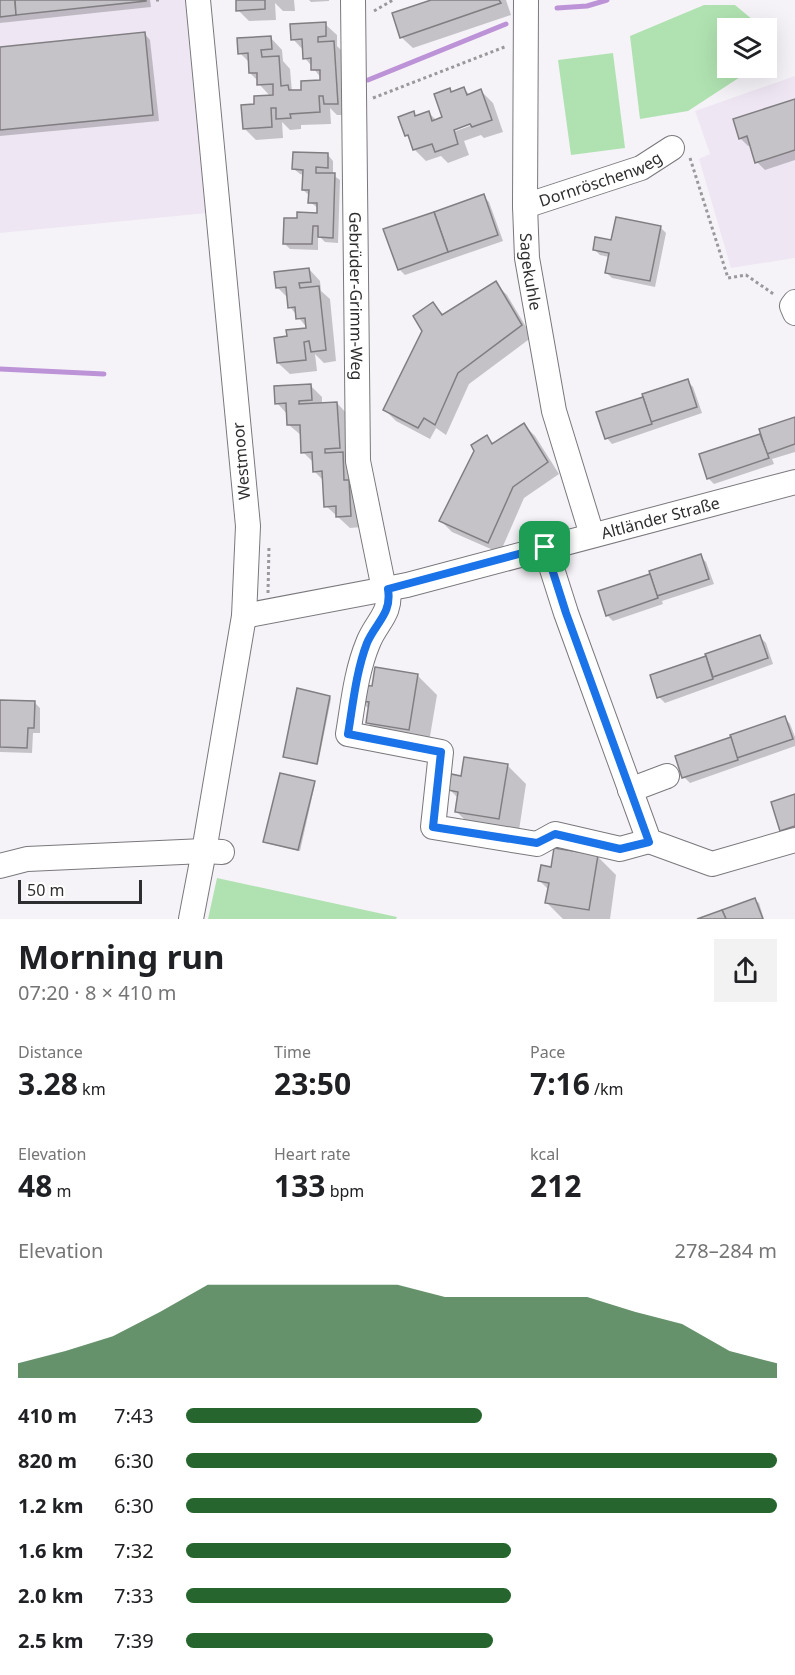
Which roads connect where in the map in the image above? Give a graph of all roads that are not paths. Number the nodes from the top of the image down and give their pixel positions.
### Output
1 (198, 0) edge
2 (353, 0) edge
3 (526, 0) edge
4 (672, 148) road end
5 (525, 206) junction
6 (795, 483) edge
7 (592, 535) junction
8 (545, 547) junction
9 (386, 589) junction
10 (244, 616) junction
11 (667, 776) dead end
12 (630, 790) junction
13 (795, 840) edge
14 (649, 842) junction
15 (213, 851) junction
16 (0, 866) edge
17 (191, 919) edge

1 - 10 street, Westmoor
2 - 9 street, Gebrüder-Grimm-Weg
3 - 5 street, Sagekuhle
4 - 5 street, Dornröschenweg
5 - 7 street, Sagekuhle
6 - 7 street, Altländer Straße
7 - 8 street, Altländer Straße
8 - 9 street, Altländer Straße
8 - 12 street
9 - 10 street, Altländer Straße
9 - 14 street
10 - 15 street, Westmoor
11 - 12 street
12 - 14 street
13 - 14 street
15 - 16 street
15 - 17 street, Westmoor

